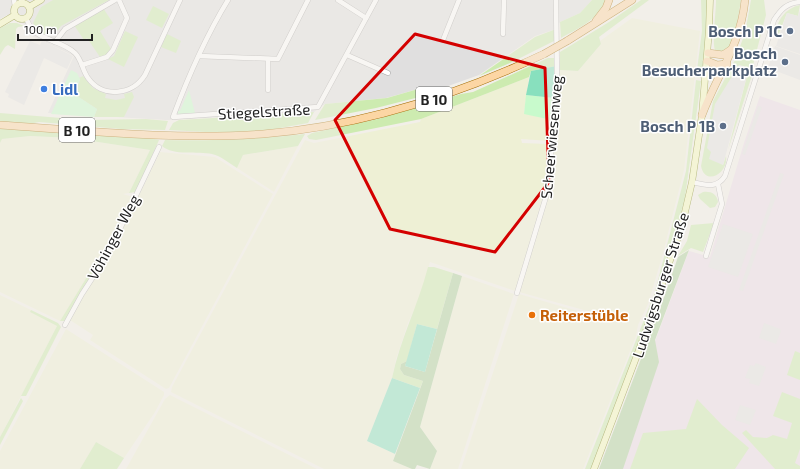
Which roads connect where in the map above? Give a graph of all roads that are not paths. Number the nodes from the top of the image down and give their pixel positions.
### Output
1 (14, 0) edge
2 (41, 0) edge
3 (115, 0) edge
4 (120, 0) edge
5 (180, 0) edge
6 (228, 0) edge
7 (308, 0) edge
8 (338, 0) edge
9 (376, 0) edge
10 (459, 0) edge
11 (504, 0) edge
12 (556, 0) edge
13 (609, 0) edge
14 (632, 0) edge
15 (710, 0) edge
16 (744, 0) edge
17 (800, 2) edge
18 (25, 3) edge
19 (15, 7) junction
20 (16, 15) junction
21 (26, 18) junction
22 (366, 18) junction
23 (0, 24) edge
24 (587, 30) junction
25 (503, 34) dead end
26 (443, 40) dead end
27 (55, 42) junction
28 (732, 49) junction
29 (708, 53) junction
30 (347, 55) junction
31 (199, 56) junction
32 (268, 59) junction
33 (707, 62) junction
34 (82, 64) junction
35 (727, 64) junction
36 (388, 73) dead end
37 (268, 90) dead end
38 (702, 114) junction
39 (0, 125) edge
40 (159, 147) dead end
41 (692, 182) junction
42 (718, 184) junction
43 (706, 256) dead end
44 (517, 293) dead end
45 (65, 325) dead end
46 (594, 469) edge

1 - 19 street
2 - 18 main road
3 - 27 street
4 - 34 street
5 - 34 street
6 - 31 street
7 - 32 street
8 - 22 street
9 - 22 street, Stiegelstraße
10 - 26 street
11 - 25 street
12 - 44 street, Scheerwiesenweg
13 - 24 main road
14 - 24 main road, B 10
15 - 29 main road, Ludwigsburger Straße
16 - 28 main road
17 - 42 street
18 - 19 main road
18 - 21 main road
19 - 20 main road
20 - 21 main road
20 - 23 main road
21 - 27 street
22 - 30 street, Stiegelstraße
24 - 39 main road, B 10, bridge
27 - 34 street
28 - 29 main road
28 - 35 main road
29 - 33 main road, Ludwigsburger Straße
30 - 31 street, Stiegelstraße
30 - 36 street
31 - 32 street
32 - 37 street
33 - 35 main road
33 - 38 main road, Ludwigsburger Straße
35 - 38 main road
38 - 41 main road, Ludwigsburger Straße
40 - 45 street, Vöhinger Weg
41 - 42 street
41 - 46 main road, Ludwigsburger Straße
42 - 43 street

